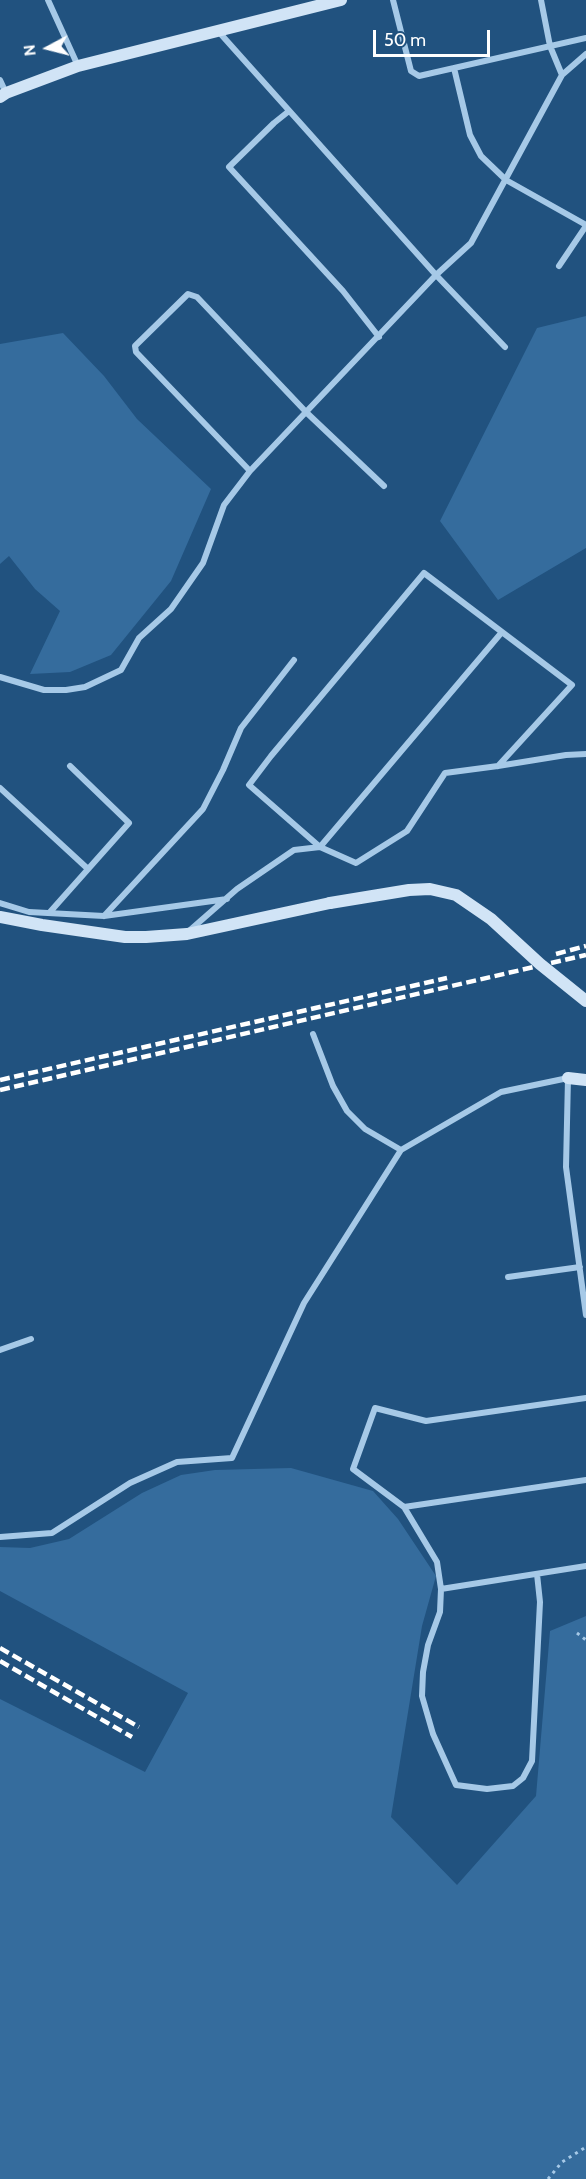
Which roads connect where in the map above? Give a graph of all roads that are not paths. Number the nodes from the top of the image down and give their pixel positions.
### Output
1 (48, 0) edge
2 (341, 0) edge
3 (393, 0) edge
4 (541, 0) edge
5 (218, 31) junction
6 (586, 38) edge
7 (550, 46) junction
8 (586, 54) edge
9 (78, 66) junction
10 (454, 68) junction
11 (562, 75) junction
12 (0, 80) edge
13 (3, 95) edge
14 (289, 111) junction
15 (506, 180) junction
16 (586, 225) edge
17 (559, 266) dead end
18 (436, 275) junction
19 (378, 337) junction
20 (505, 347) dead end
21 (307, 413) junction
22 (250, 471) junction
23 (384, 486) dead end
24 (502, 632) junction
25 (294, 660) dead end
26 (0, 677) edge
27 (586, 754) edge
28 (70, 766) dead end
29 (498, 766) junction
30 (0, 788) edge
31 (320, 847) junction
32 (88, 869) junction
33 (227, 898) junction
34 (0, 903) edge
35 (50, 912) junction
36 (104, 916) junction
37 (0, 917) edge
38 (187, 934) junction
39 (586, 1001) edge
40 (313, 1035) dead end
41 (568, 1078) junction
42 (586, 1080) edge
43 (401, 1150) junction
44 (579, 1267) junction
45 (507, 1277) dead end
46 (586, 1315) edge
47 (31, 1339) dead end
48 (0, 1350) edge
49 (586, 1398) edge
50 (586, 1480) edge
51 (404, 1507) junction
52 (0, 1537) edge
53 (586, 1566) edge
54 (537, 1574) junction
55 (441, 1589) junction

1 - 9 street
2 - 5 street
3 - 10 street
4 - 7 street
5 - 9 street
5 - 14 street
6 - 7 street
7 - 10 street
7 - 11 street
8 - 11 street
9 - 13 street
10 - 15 street
11 - 15 street
12 - 13 street
14 - 18 street
14 - 19 street
15 - 16 street
15 - 18 street
16 - 17 street
18 - 19 street
18 - 20 street
19 - 21 street
21 - 22 street
21 - 22 street
21 - 23 street
22 - 26 street
24 - 29 street
24 - 31 street
24 - 31 street
25 - 36 street
27 - 29 street
28 - 32 street
29 - 31 street
30 - 32 street
31 - 33 street
32 - 35 street
33 - 36 street
33 - 38 street
34 - 35 street
35 - 36 street
37 - 38 street
38 - 39 street, bridge
40 - 43 street
41 - 42 street
41 - 43 street
41 - 44 street
43 - 52 street
44 - 45 street
44 - 46 street
47 - 48 street
49 - 51 street
50 - 51 street
51 - 55 street
53 - 54 street
54 - 55 street
54 - 55 street

